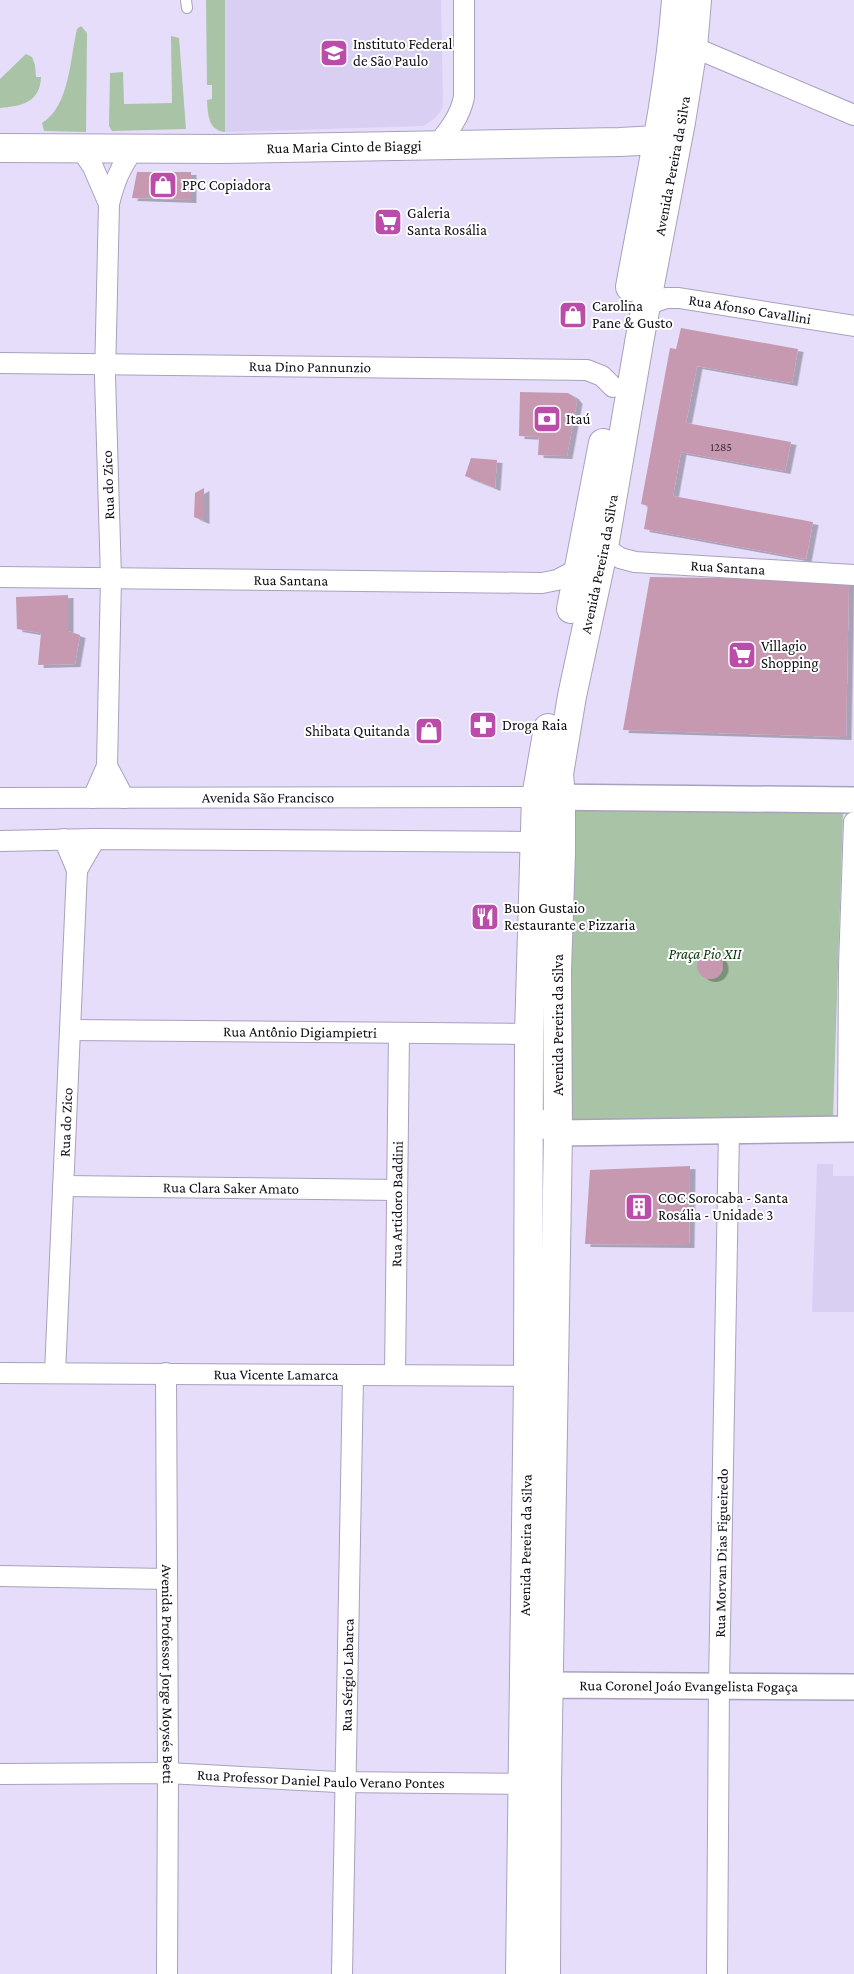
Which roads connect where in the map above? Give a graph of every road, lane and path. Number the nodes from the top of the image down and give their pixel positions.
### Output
1 (464, 0) edge
2 (676, 0) edge
3 (697, 0) edge
4 (693, 47) junction
5 (854, 115) edge
6 (681, 122) junction
7 (656, 140) junction
8 (436, 146) junction
9 (0, 148) edge
10 (80, 149) junction
11 (134, 149) junction
12 (109, 204) junction
13 (646, 305) junction
14 (854, 326) edge
15 (0, 364) edge
16 (106, 364) junction
17 (613, 387) junction
18 (604, 547) junction
19 (580, 568) junction
20 (854, 575) edge
21 (0, 577) edge
22 (111, 578) junction
23 (107, 766) junction
24 (549, 797) junction
25 (0, 798) edge
26 (93, 798) junction
27 (124, 798) junction
28 (854, 800) edge
29 (854, 822) edge
30 (64, 839) junction
31 (95, 839) junction
32 (0, 840) edge
33 (534, 842) junction
34 (77, 870) junction
35 (70, 1030) junction
36 (400, 1033) junction
37 (529, 1034) junction
38 (529, 1116) junction
39 (852, 1130) edge
40 (728, 1131) junction
41 (558, 1133) junction
42 (63, 1186) junction
43 (398, 1190) junction
44 (0, 1372) edge
45 (55, 1373) junction
46 (166, 1373) junction
47 (395, 1375) junction
48 (353, 1376) junction
49 (541, 1377) junction
50 (0, 1576) edge
51 (167, 1579) junction
52 (719, 1685) junction
53 (537, 1687) junction
54 (854, 1687) edge
55 (168, 1773) junction
56 (0, 1774) edge
57 (345, 1782) junction
58 (522, 1784) junction
59 (166, 1974) edge
60 (342, 1974) edge
61 (520, 1974) edge
62 (546, 1974) edge
63 (717, 1974) edge

1 - 8 street
2 - 7 main road, Avenida Pereira da Silva
3 - 4 main road, Avenida Pereira da Silva
4 - 5 street
4 - 6 main road, Avenida Pereira da Silva
6 - 7 main road
6 - 13 main road, Avenida Pereira da Silva
7 - 8 main road, Rua Maria Cinto de Biaggi
7 - 17 main road, Avenida Pereira da Silva
8 - 11 main road, Rua Maria Cinto de Biaggi
9 - 10 main road, Rua Maria Cinto de Biaggi
10 - 11 main road, Rua Maria Cinto de Biaggi
10 - 12 street, Rua do Zico
11 - 12 street, Rua do Zico
12 - 16 street, Rua do Zico
13 - 14 street, Rua Afonso Cavallini
13 - 18 main road, Avenida Pereira da Silva
15 - 16 street, Rua Dino Pannunzio
16 - 17 street, Rua Dino Pannunzio
16 - 22 street, Rua do Zico
17 - 19 main road, Avenida Pereira da Silva
18 - 20 street, Rua Santana
18 - 24 main road, Avenida Pereira da Silva
19 - 22 street, Rua Santana
19 - 24 main road, Avenida Pereira da Silva
21 - 22 street, Rua Santana
22 - 23 street, Rua do Zico
23 - 26 street, Rua do Zico
23 - 27 street, Rua do Zico
24 - 27 street, Avenida São Francisco
24 - 28 street
24 - 33 main road, Avenida Pereira da Silva
24 - 41 main road, Avenida Pereira da Silva
25 - 26 street, Avenida São Francisco
26 - 27 street, Avenida São Francisco
29 - 39 street
30 - 31 street
30 - 32 street
30 - 34 street, Rua do Zico
31 - 33 street
31 - 34 street, Rua do Zico
33 - 37 main road, Avenida Pereira da Silva
34 - 35 street, Rua do Zico
35 - 36 street, Rua Antônio Digiampietri
35 - 42 street, Rua do Zico
36 - 37 street, Rua Antônio Digiampietri
36 - 43 street, Rua Artidoro Baddini
37 - 38 main road, Avenida Pereira da Silva
38 - 41 street
38 - 49 main road, Avenida Pereira da Silva
39 - 40 street
40 - 41 street
40 - 52 street, Rua Morvan Dias Figueiredo
41 - 49 main road, Avenida Pereira da Silva
42 - 43 street, Rua Clara Saker Amato
42 - 45 street, Rua do Zico
43 - 47 street, Rua Artidoro Baddini
44 - 45 street, Rua Vicente Lamarca
45 - 46 street, Rua Vicente Lamarca
46 - 48 street, Rua Vicente Lamarca
46 - 51 street, Avenida Professor Jorge Moysés Betti
47 - 48 street, Rua Vicente Lamarca
47 - 49 street, Rua Vicente Lamarca
48 - 57 street, Rua Sérgio Labarca
49 - 53 main road, Avenida Pereira da Silva
50 - 51 street
51 - 55 street, Avenida Professor Jorge Moysés Betti
52 - 53 street, Rua Coronel Joáo Evangelista Fogaça
52 - 54 street, Rua Coronel Joáo Evangelista Fogaça
52 - 63 street, Rua Morvan Dias Figueiredo
53 - 58 main road, Avenida Pereira da Silva
53 - 62 main road, Avenida Pereira da Silva
55 - 56 street, Rua Professor Daniel Paulo Verano Pontes
55 - 57 street, Rua Professor Daniel Paulo Verano Pontes
55 - 59 street, Avenida Professor Jorge Moysés Betti
57 - 58 street, Rua Professor Daniel Paulo Verano Pontes
57 - 60 street, Rua Sérgio Labarca
58 - 61 main road, Avenida Pereira da Silva

